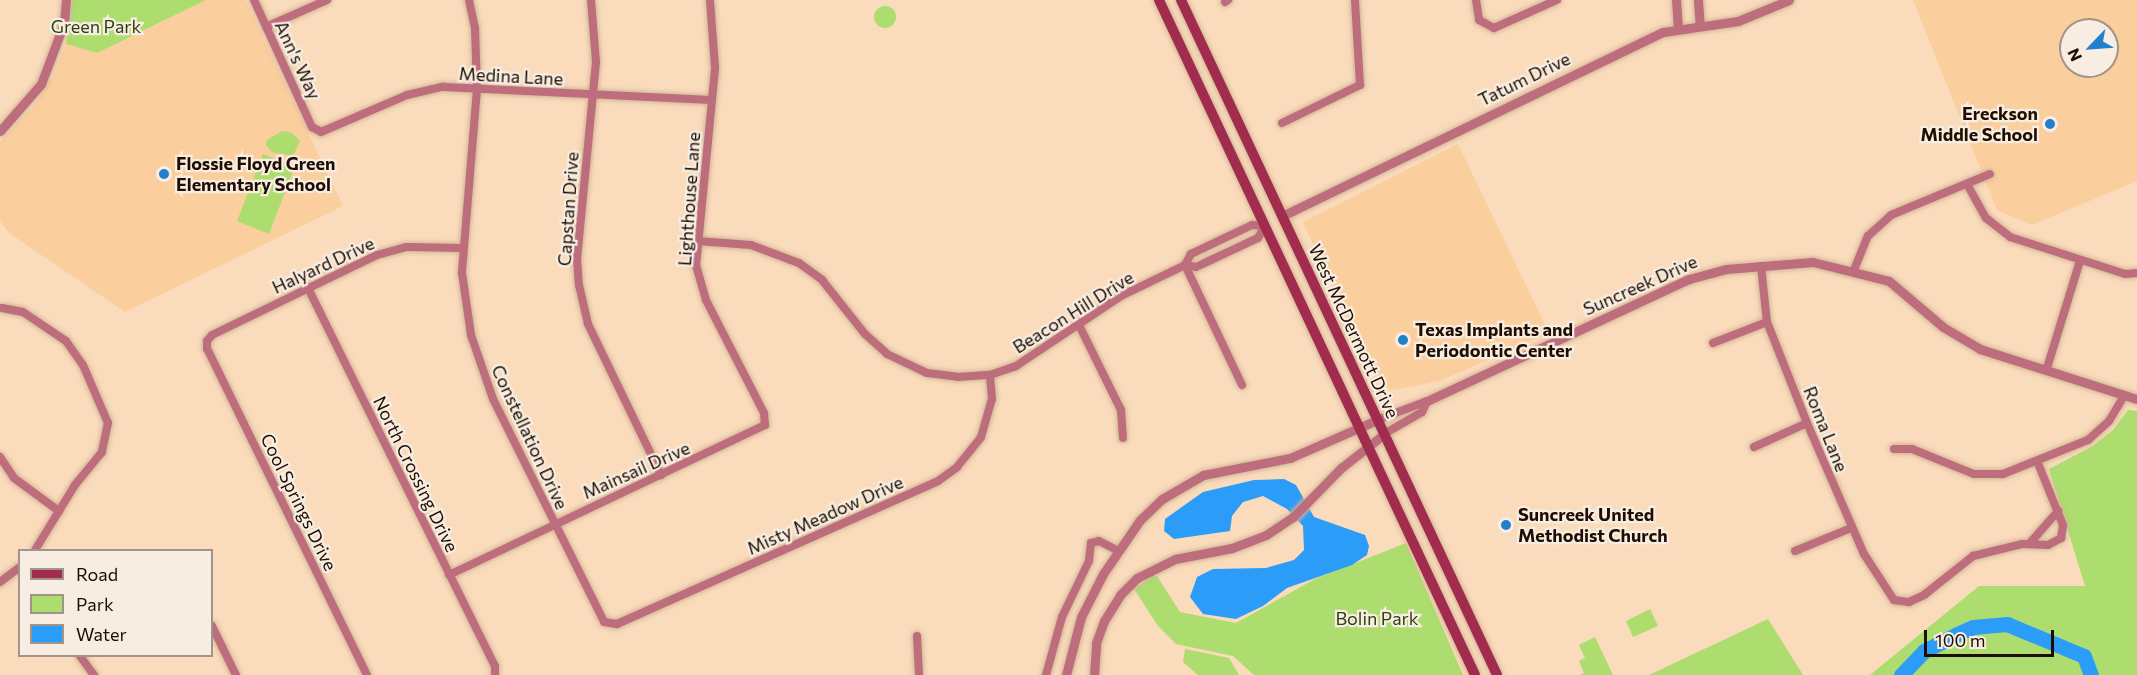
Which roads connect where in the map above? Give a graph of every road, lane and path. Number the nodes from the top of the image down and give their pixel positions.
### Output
1 (66, 0) edge
2 (254, 0) edge
3 (327, 0) edge
4 (469, 0) edge
5 (591, 0) edge
6 (710, 0) edge
7 (1159, 0) edge
8 (1181, 0) edge
9 (1355, 0) edge
10 (1476, 0) edge
11 (1557, 0) edge
12 (1676, 0) edge
13 (1698, 0) edge
14 (1789, 0) edge
15 (1700, 26) junction
16 (266, 27) junction
17 (1678, 29) junction
18 (477, 89) junction
19 (593, 92) junction
20 (712, 100) junction
21 (1282, 123) dead end
22 (0, 131) edge
23 (317, 131) joint
24 (1990, 174) dead end
25 (1967, 184) junction
26 (1282, 216) junction
27 (1265, 226) junction
28 (698, 241) junction
29 (462, 248) junction
30 (2080, 261) junction
31 (1185, 265) junction
32 (1761, 266) junction
33 (1854, 270) junction
34 (2137, 273) edge
35 (308, 288) junction
36 (2, 308) dead end
37 (1767, 322) junction
38 (1079, 325) junction
39 (207, 341) joint
40 (1713, 344) dead end
41 (2047, 368) junction
42 (990, 375) junction
43 (1242, 385) dead end
44 (2124, 396) junction
45 (2137, 399) edge
46 (1427, 401) junction
47 (1377, 420) junction
48 (766, 421) joint
49 (1807, 423) junction
50 (1359, 427) junction
51 (1384, 434) junction
52 (1123, 438) dead end
53 (1368, 447) junction
54 (1754, 447) dead end
55 (1894, 449) dead end
56 (0, 457) edge
57 (2038, 463) junction
58 (661, 475) junction
59 (59, 511) junction
60 (2058, 511) junction
61 (554, 524) junction
62 (1851, 528) junction
63 (2030, 543) junction
64 (36, 549) edge
65 (1119, 551) junction
66 (1795, 551) dead end
67 (18, 568) edge
68 (449, 574) junction
69 (0, 582) edge
70 (608, 624) joint
71 (213, 628) edge
72 (917, 636) dead end
73 (81, 657) edge
74 (495, 674) edge
75 (94, 675) edge
76 (236, 675) edge
77 (367, 675) edge
78 (919, 675) edge
79 (1046, 675) edge
80 (1066, 675) edge
81 (1094, 675) edge
82 (1475, 675) edge
83 (1497, 675) edge

1 - 22 street
2 - 16 street, Ann's Way
3 - 16 street
4 - 18 street, Constellation Drive
5 - 19 street, Capstan Drive
6 - 20 street, Lighthouse Lane
7 - 27 main road, West McDermott Drive
8 - 26 main road, West McDermott Drive
9 - 21 street
10 - 11 street
12 - 17 street
13 - 15 street
14 - 15 street, Tatum Drive
15 - 17 street, Tatum Drive
16 - 23 street, Ann's Way
17 - 26 street, Tatum Drive
18 - 19 street, Medina Lane
18 - 23 street, Medina Lane
18 - 29 street, Constellation Drive
19 - 20 street, Medina Lane
19 - 58 street, Capstan Drive
20 - 28 street, Lighthouse Lane
24 - 25 street
25 - 30 street
25 - 33 street
26 - 27 main road
26 - 47 main road, West McDermott Drive
27 - 31 street, Beacon Hill Drive
27 - 31 street, Beacon Hill Drive
27 - 50 main road, West McDermott Drive
28 - 42 street, Beacon Hill Drive
28 - 48 street, Lighthouse Lane
29 - 35 street, Halyard Drive
29 - 61 street, Constellation Drive
30 - 34 street
30 - 41 street
31 - 38 street, Beacon Hill Drive
31 - 43 street
32 - 33 street, Suncreek Drive
32 - 37 street, Roma Lane
32 - 46 street, Suncreek Drive
33 - 41 street, Suncreek Drive
35 - 39 street, Halyard Drive
35 - 68 street, North Crossing Drive
36 - 59 street
37 - 40 street
37 - 49 street, Roma Lane
38 - 42 street, Beacon Hill Drive
38 - 52 street
39 - 77 street, Cool Springs Drive
41 - 44 street, Suncreek Drive
42 - 70 street, Misty Meadow Drive
44 - 45 street, Suncreek Drive
44 - 57 street
46 - 47 street, Suncreek Drive
46 - 51 street, Suncreek Drive
47 - 50 street
47 - 51 main road, West McDermott Drive
48 - 58 street, Mainsail Drive
49 - 54 street
49 - 62 street, Roma Lane
50 - 53 main road, West McDermott Drive
50 - 65 street
51 - 53 street
51 - 83 main road, West McDermott Drive
53 - 81 street
53 - 82 main road, West McDermott Drive
55 - 57 street
56 - 59 street
57 - 60 street
58 - 61 street, Mainsail Drive
59 - 64 street
60 - 63 street
60 - 63 street
61 - 68 street, Mainsail Drive
61 - 70 street, Constellation Drive
62 - 63 street, Roma Lane
62 - 66 street
65 - 79 street
65 - 80 street
67 - 69 street
68 - 74 street, North Crossing Drive
71 - 76 street
72 - 78 street
73 - 75 street

